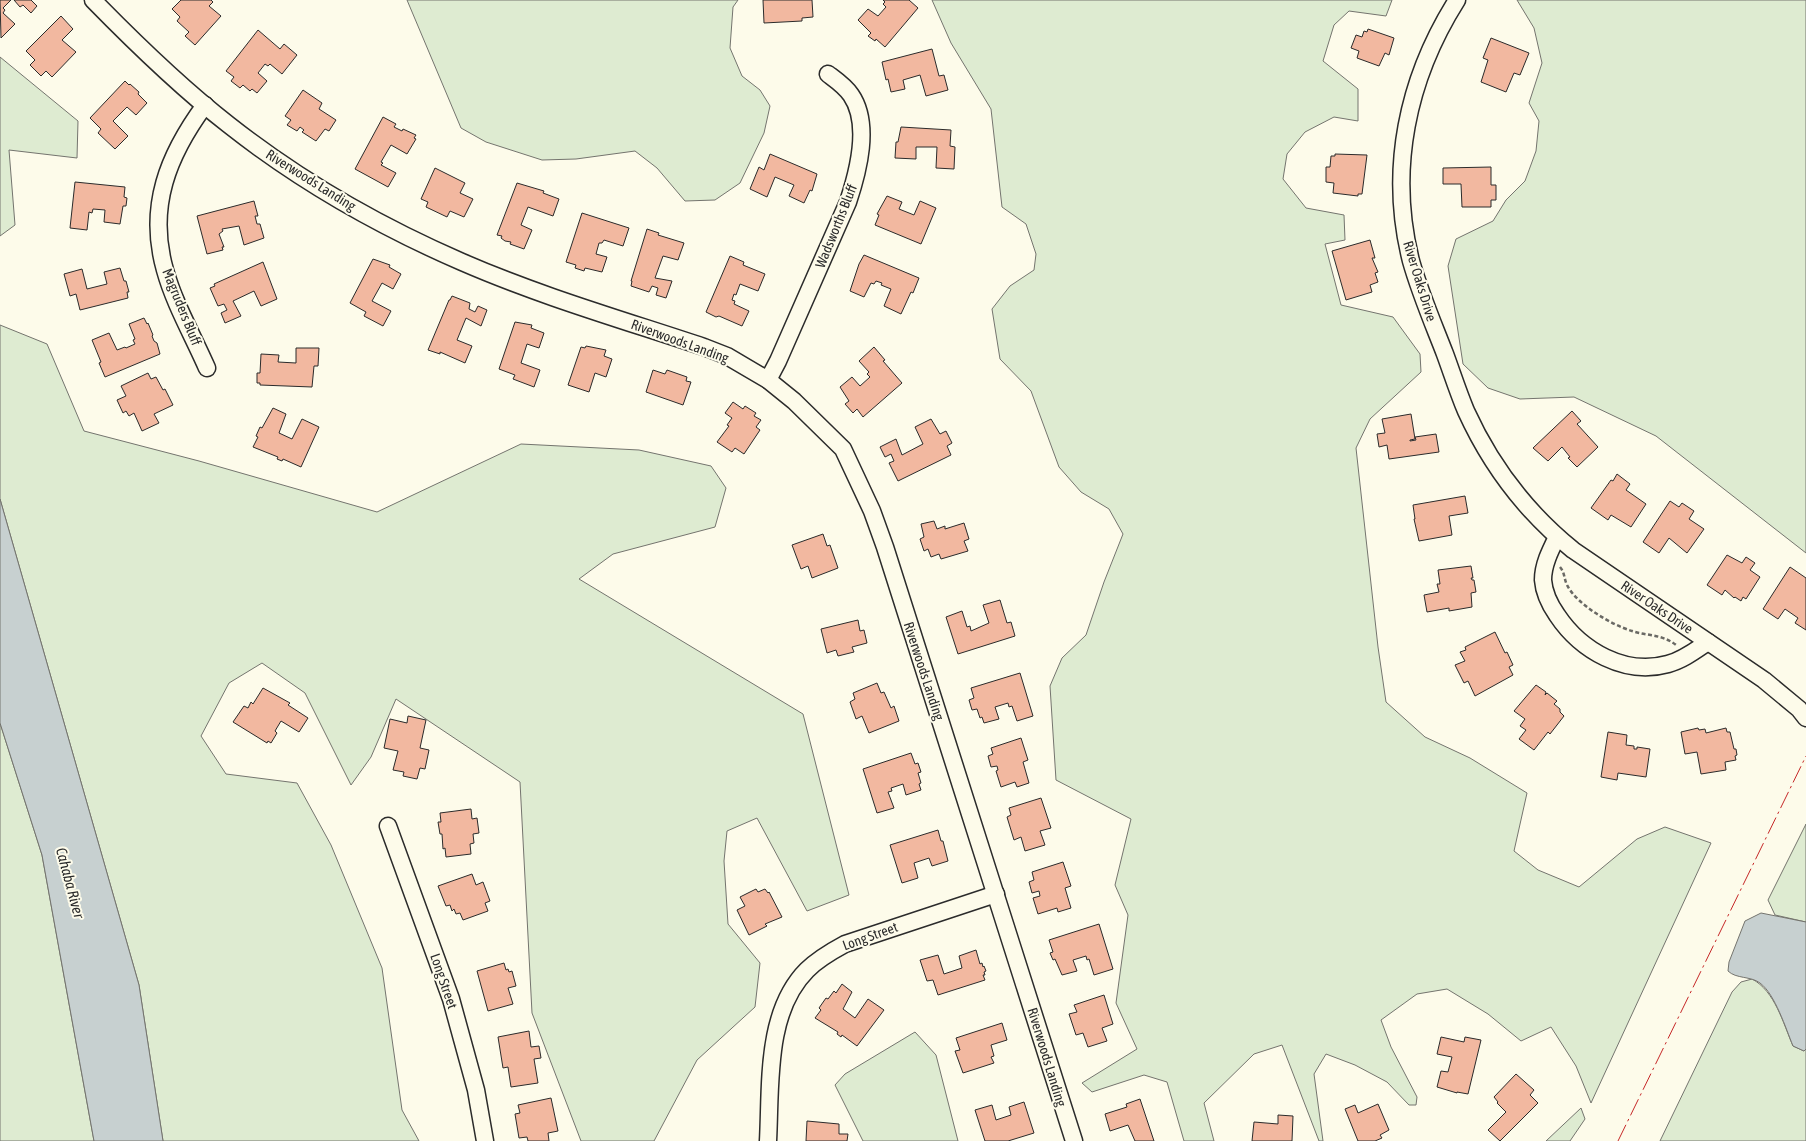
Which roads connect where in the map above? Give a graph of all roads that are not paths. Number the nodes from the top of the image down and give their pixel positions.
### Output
1 (93, 0) edge
2 (1457, 0) edge
3 (828, 74) dead end
4 (205, 105) junction
5 (207, 368) dead end
6 (768, 380) junction
7 (1557, 537) junction
8 (1708, 642) junction
9 (1806, 718) edge
10 (388, 826) dead end
11 (996, 894) junction
12 (485, 1141) edge
13 (768, 1141) edge
14 (1074, 1141) edge

1 - 4 street, Riverwoods Landing
2 - 7 street, River Oaks Drive
3 - 6 street, Wadsworths Bluff
4 - 5 street, Magruders Bluff
4 - 6 street, Riverwoods Landing
6 - 11 street, Riverwoods Landing
7 - 8 street, River Oaks Drive
7 - 8 street, River Oaks Drive
8 - 9 street, River Oaks Drive
10 - 12 street, Long Street
11 - 13 street, Long Street
11 - 14 street, Riverwoods Landing

